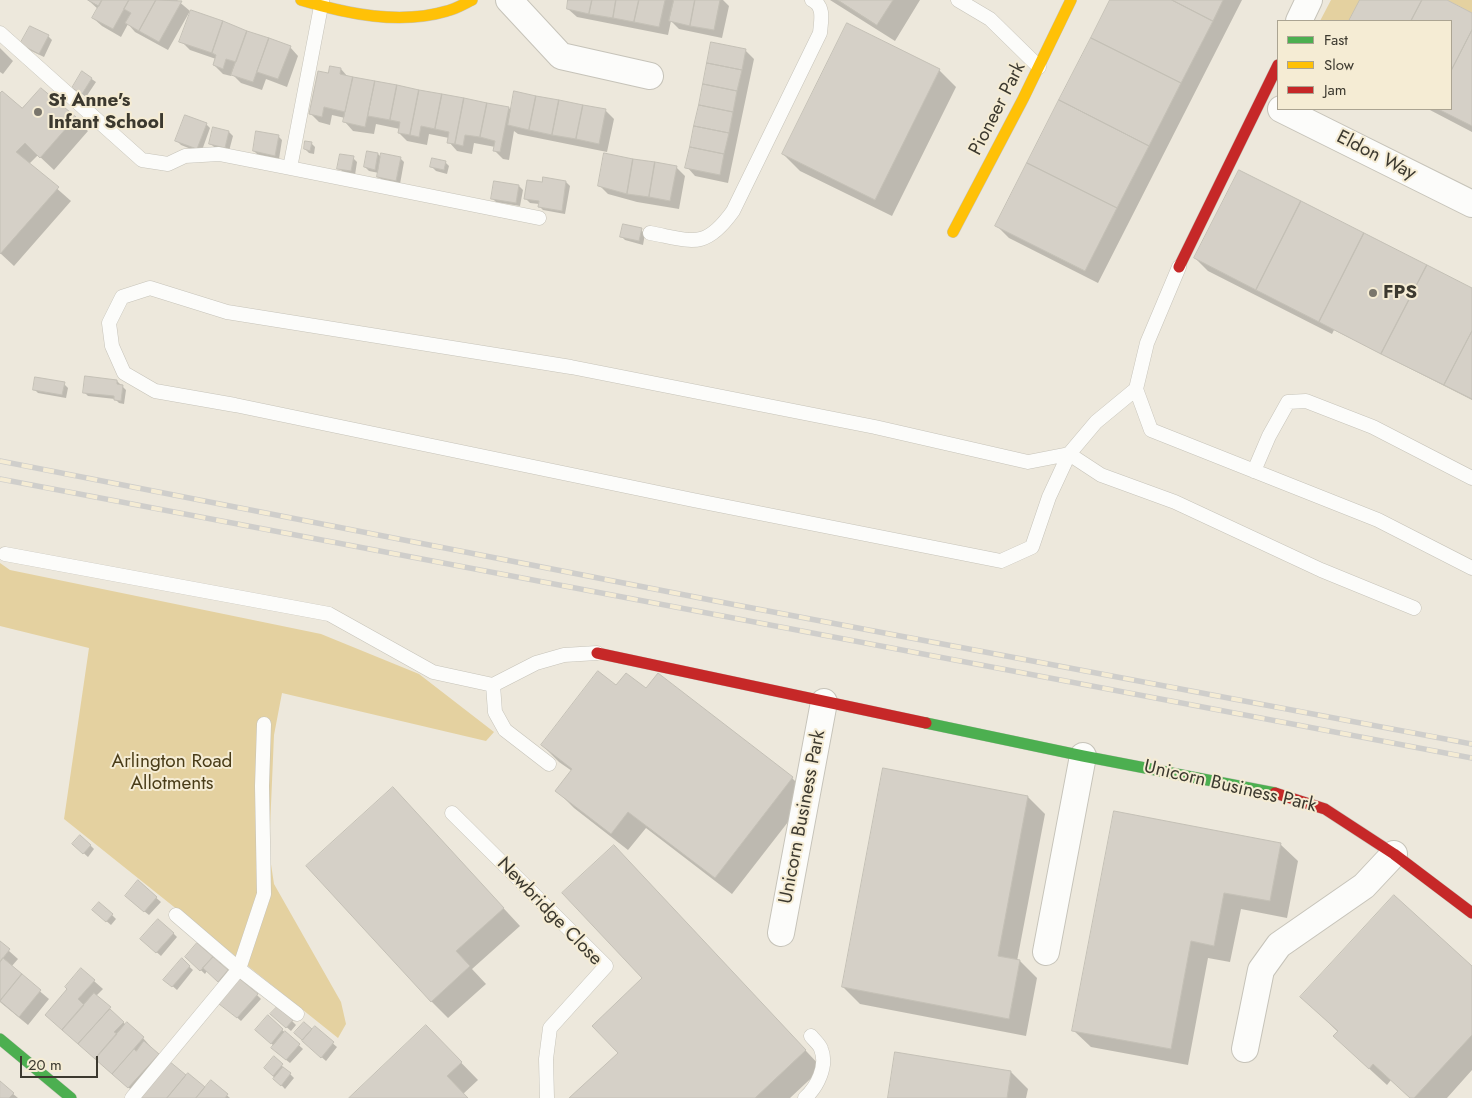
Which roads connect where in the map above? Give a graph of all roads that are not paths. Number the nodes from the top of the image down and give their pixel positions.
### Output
1 (301, 0) edge
2 (472, 0) edge
3 (509, 0) edge
4 (812, 0) edge
5 (958, 0) edge
6 (1071, 0) edge
7 (1309, 0) edge
8 (322, 3) edge
9 (1299, 20) edge
10 (0, 33) edge
11 (1039, 67) junction
12 (1277, 75) edge
13 (650, 76) dead end
14 (1274, 105) edge
15 (1284, 110) edge
16 (290, 168) junction
17 (1472, 204) edge
18 (539, 218) dead end
19 (953, 232) dead end
20 (650, 233) dead end
21 (1179, 267) joint
22 (1136, 390) junction
23 (1069, 454) junction
24 (1254, 471) junction
25 (1472, 478) edge
26 (5, 554) dead end
27 (1472, 568) edge
28 (1414, 608) dead end
29 (597, 654) joint
30 (493, 685) junction
31 (824, 702) junction
32 (264, 724) dead end
33 (1083, 756) junction
34 (549, 764) dead end
35 (452, 813) dead end
36 (1394, 854) junction
37 (1472, 914) edge
38 (176, 915) dead end
39 (781, 933) dead end
40 (1046, 952) dead end
41 (239, 969) junction
42 (297, 1014) dead end
43 (811, 1036) dead end
44 (0, 1039) edge
45 (1245, 1049) dead end
46 (71, 1098) edge
47 (132, 1098) edge
48 (547, 1098) edge
49 (805, 1098) edge

1 - 8 street
2 - 8 street
3 - 13 street
4 - 20 lane
5 - 11 lane
6 - 11 street, Pioneer Park
7 - 9 street
8 - 16 lane
10 - 16 lane
11 - 19 street, Pioneer Park
12 - 14 street
14 - 21 street
15 - 17 street, Eldon Way
16 - 18 lane
21 - 22 lane
22 - 23 lane
22 - 24 lane
23 - 23 lane
23 - 28 lane
24 - 25 lane
24 - 27 lane
26 - 30 lane
29 - 30 lane
29 - 31 street, Unicorn Business Park
30 - 34 lane
31 - 33 street, Unicorn Business Park
31 - 39 street, Unicorn Business Park
32 - 41 lane
33 - 36 street, Unicorn Business Park
33 - 40 street
35 - 48 lane, Newbridge Close
36 - 37 street, Unicorn Business Park
36 - 45 street
38 - 41 lane
41 - 42 lane
41 - 47 lane
43 - 49 lane
44 - 46 street

